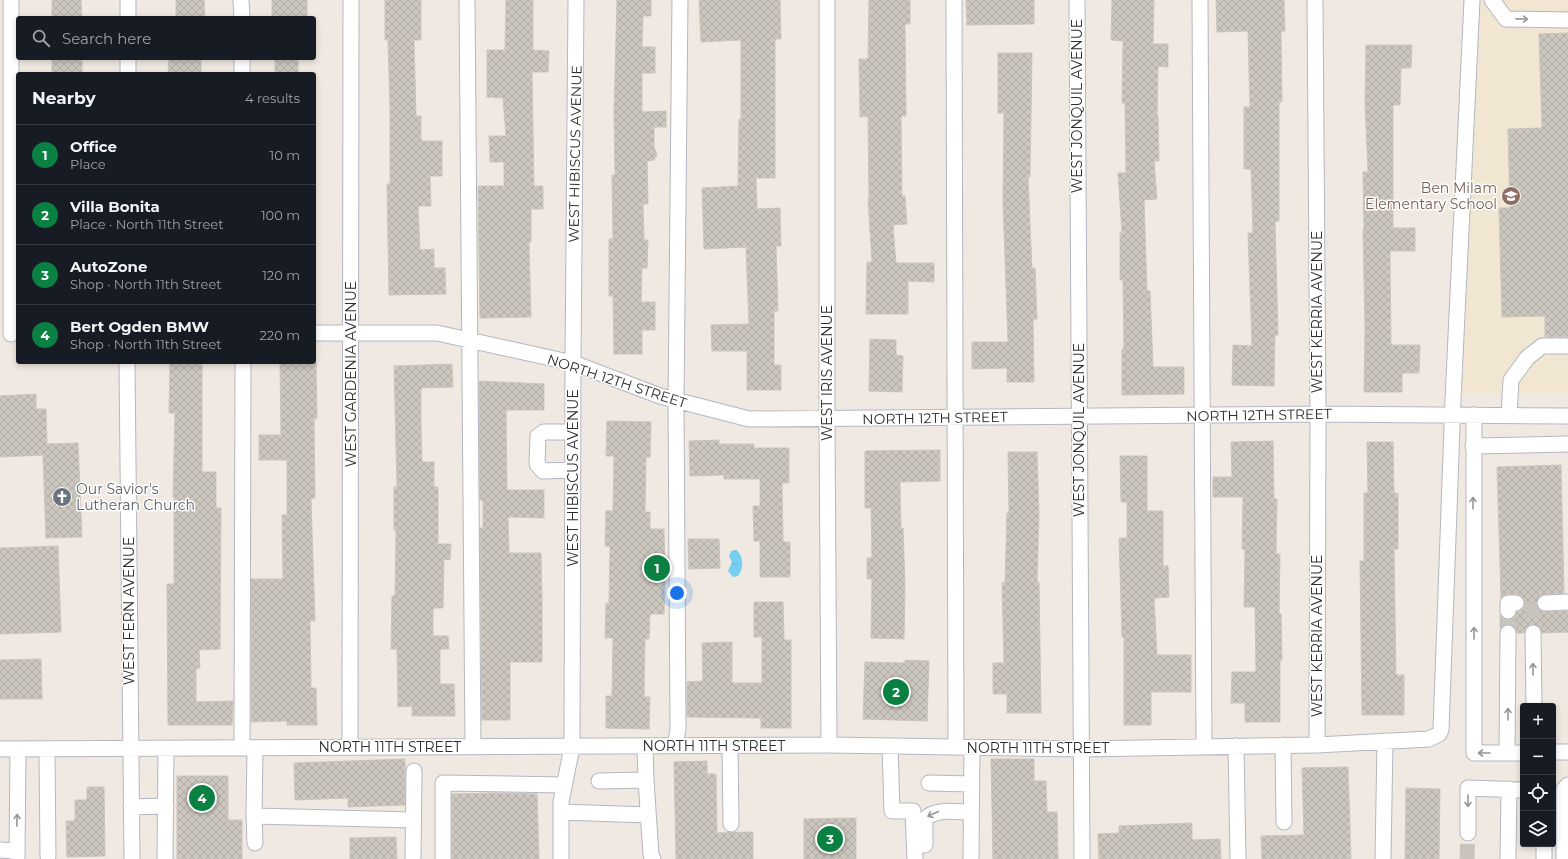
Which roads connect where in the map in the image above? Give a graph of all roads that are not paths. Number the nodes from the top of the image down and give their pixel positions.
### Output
1 (11, 0) edge
2 (128, 0) edge
3 (242, 0) edge
4 (351, 0) edge
5 (467, 0) edge
6 (576, 0) edge
7 (680, 0) edge
8 (827, 0) edge
9 (954, 0) edge
10 (1076, 0) edge
11 (1200, 0) edge
12 (1315, 0) edge
13 (1472, 0) edge
14 (1492, 0) edge
15 (128, 16) edge
16 (242, 16) edge
17 (1568, 20) edge
18 (128, 60) edge
19 (242, 60) edge
20 (128, 72) edge
21 (242, 72) edge
22 (352, 332) junction
23 (316, 333) edge
24 (10, 334) edge
25 (470, 340) junction
26 (1568, 346) edge
27 (573, 363) junction
28 (127, 364) edge
29 (243, 364) edge
30 (676, 401) junction
31 (1318, 414) junction
32 (1453, 415) junction
33 (1474, 415) junction
34 (1508, 415) junction
35 (1202, 416) junction
36 (1568, 416) edge
37 (1080, 417) junction
38 (955, 418) junction
39 (827, 419) junction
40 (572, 432) junction
41 (1568, 444) edge
42 (1473, 446) junction
43 (573, 470) junction
44 (1568, 602) edge
45 (1545, 603) dead end
46 (1533, 633) tunnel mouth
47 (1508, 634) tunnel mouth
48 (1534, 703) edge
49 (1385, 741) junction
50 (1317, 744) junction
51 (829, 745) junction
52 (1283, 745) junction
53 (675, 746) junction
54 (730, 746) junction
55 (890, 746) junction
56 (1236, 746) junction
57 (350, 747) junction
58 (473, 747) junction
59 (572, 747) junction
60 (645, 747) junction
61 (956, 747) junction
62 (972, 747) junction
63 (1204, 747) junction
64 (166, 748) junction
65 (249, 748) junction
66 (0, 749) edge
67 (18, 749) junction
68 (130, 749) junction
69 (1081, 749) junction
70 (47, 750) junction
71 (1556, 752) edge
72 (1568, 752) edge
73 (1507, 753) junction
74 (1520, 753) edge
75 (414, 771) dead end
76 (646, 780) junction
77 (599, 781) dead end
78 (929, 783) dead end
79 (971, 784) junction
80 (1568, 784) edge
81 (564, 785) junction
82 (1516, 789) edge
83 (166, 806) junction
84 (131, 807) junction
85 (561, 812) junction
86 (971, 812) junction
87 (648, 815) junction
88 (254, 816) junction
89 (413, 820) junction
90 (1284, 822) dead end
91 (731, 824) dead end
92 (1468, 833) tunnel mouth
93 (255, 843) dead end
94 (1544, 847) edge
95 (0, 850) edge
96 (17, 855) edge
97 (48, 856) dead end
98 (132, 859) edge
99 (165, 859) edge
100 (413, 859) edge
101 (442, 859) edge
102 (561, 859) edge
103 (653, 859) edge
104 (915, 859) edge
105 (924, 859) edge
106 (971, 859) edge
107 (1082, 859) edge
108 (1238, 859) edge
109 (1383, 859) edge
110 (1508, 859) edge
111 (1544, 859) edge
112 (1564, 859) edge

1 - 24 street
2 - 15 street
3 - 16 street
4 - 22 street, WEST GARDENIA AVENUE
5 - 25 street
6 - 27 street, WEST HIBISCUS AVENUE
7 - 30 street
8 - 39 street, WEST IRIS AVENUE
9 - 38 street
10 - 37 street, WEST JONQUIL AVENUE
11 - 35 street
12 - 31 street, WEST KERRIA AVENUE
13 - 32 street
14 -> 17 street
18 - 20 street
19 - 21 street
22 - 23 street, NORTH 12TH STREET
22 - 25 street, NORTH 12TH STREET
22 - 57 street, WEST GARDENIA AVENUE
25 - 27 street, NORTH 12TH STREET
25 - 58 street
26 - 34 street
27 - 30 street, NORTH 12TH STREET
27 - 40 street, WEST HIBISCUS AVENUE
28 - 68 street, WEST FERN AVENUE
29 - 65 street
30 - 39 street, NORTH 12TH STREET
30 - 53 street
31 - 32 street, NORTH 12TH STREET
31 - 35 street, NORTH 12TH STREET
31 - 50 street, WEST KERRIA AVENUE
32 - 33 street, NORTH 12TH STREET
32 - 49 street, NORTH 11TH STREET
33 - 34 street, NORTH 12TH STREET
33 - 42 street
34 - 36 street, NORTH 12TH STREET
35 - 37 street, NORTH 12TH STREET
35 - 63 street
37 - 38 street, NORTH 12TH STREET
37 - 69 street, WEST JONQUIL AVENUE
38 - 39 street, NORTH 12TH STREET
38 - 61 street
39 - 51 street, WEST IRIS AVENUE
40 - 43 street, WEST HIBISCUS AVENUE
40 - 43 street
41 - 42 street
73 -> 42 street
43 - 59 street, WEST HIBISCUS AVENUE
44 - 45 street
48 -> 46 street
73 -> 47 street
49 - 50 street, NORTH 11TH STREET
49 - 109 street
50 - 52 street, NORTH 11TH STREET
51 - 54 street, NORTH 11TH STREET
51 - 55 street, NORTH 11TH STREET
52 - 56 street, NORTH 11TH STREET
52 - 90 street
53 - 54 street, NORTH 11TH STREET
53 - 60 street, NORTH 11TH STREET
54 - 91 street
55 - 61 street, NORTH 11TH STREET
55 - 104 street
56 - 63 street, NORTH 11TH STREET
56 - 108 street
57 - 58 street, NORTH 11TH STREET
57 - 65 street, NORTH 11TH STREET
58 - 59 street, NORTH 11TH STREET
59 - 60 street, NORTH 11TH STREET
59 - 81 street, WEST HIBISCUS AVENUE
60 - 76 street
61 - 62 street, NORTH 11TH STREET
62 - 69 street, NORTH 11TH STREET
62 - 79 street
63 - 69 street, NORTH 11TH STREET
64 - 65 street, NORTH 11TH STREET
64 - 68 street, NORTH 11TH STREET
64 - 83 street
65 - 88 street
66 - 67 street, NORTH 11TH STREET
67 - 70 street, NORTH 11TH STREET
96 -> 67 street
68 - 70 street, NORTH 11TH STREET
68 - 84 street, WEST FERN AVENUE
69 - 107 street, WEST JONQUIL AVENUE
70 - 97 street
71 - 72 street
73 - 74 street
75 - 89 street
76 - 77 street
76 - 87 street
78 - 79 street
79 - 86 street
80 - 112 street
81 - 85 street, WEST HIBISCUS AVENUE
81 - 101 street
82 -> 92 street
82 - 110 street
83 - 84 street
83 - 99 street
84 - 98 street, WEST FERN AVENUE
85 - 87 street
85 - 102 street, WEST HIBISCUS AVENUE
86 -> 105 street
86 - 106 street
87 - 103 street
88 - 89 street
88 - 93 street
89 - 100 street
94 - 111 street
95 - 96 street

